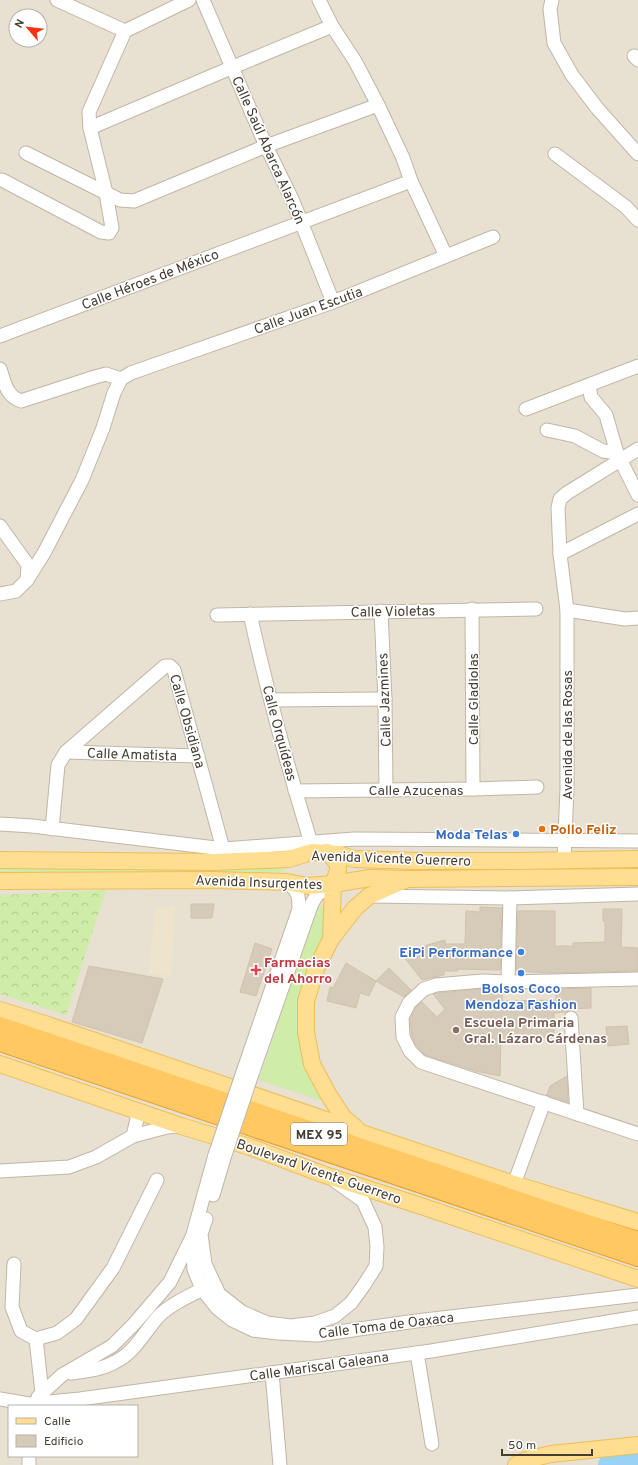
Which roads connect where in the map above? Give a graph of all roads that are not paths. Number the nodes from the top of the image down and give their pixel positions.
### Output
1 (57, 0) edge
2 (189, 0) edge
3 (203, 0) edge
4 (319, 0) edge
5 (552, 0) edge
6 (332, 26) junction
7 (125, 31) junction
8 (232, 66) junction
9 (378, 105) junction
10 (90, 128) junction
11 (266, 146) junction
12 (26, 153) dead end
13 (555, 154) dead end
14 (638, 154) edge
15 (2, 180) dead end
16 (411, 181) junction
17 (106, 193) junction
18 (638, 220) edge
19 (301, 222) junction
20 (493, 236) dead end
21 (446, 256) junction
22 (333, 302) junction
23 (0, 336) edge
24 (638, 366) edge
25 (0, 369) edge
26 (121, 379) junction
27 (589, 385) junction
28 (526, 409) dead end
29 (547, 430) dead end
30 (638, 449) edge
31 (619, 456) junction
32 (638, 495) edge
33 (638, 514) edge
34 (0, 526) edge
35 (560, 554) junction
36 (27, 580) junction
37 (0, 594) edge
38 (536, 608) dead end
39 (472, 609) junction
40 (567, 610) junction
41 (381, 611) junction
42 (250, 614) junction
43 (217, 615) dead end
44 (638, 618) edge
45 (271, 700) junction
46 (385, 700) junction
47 (66, 752) junction
48 (198, 756) junction
49 (537, 788) dead end
50 (473, 789) junction
51 (386, 790) junction
52 (295, 791) junction
53 (0, 824) edge
54 (52, 829) junction
55 (565, 840) junction
56 (638, 841) edge
57 (316, 849) junction
58 (225, 855) junction
59 (638, 859) edge
60 (0, 860) edge
61 (564, 860) junction
62 (595, 860) junction
63 (638, 877) edge
64 (594, 878) junction
65 (406, 879) junction
66 (0, 882) edge
67 (287, 882) junction
68 (333, 884) junction
69 (638, 894) edge
70 (369, 896) junction
71 (510, 898) junction
72 (331, 939) junction
73 (638, 979) edge
74 (508, 982) junction
75 (0, 1010) edge
76 (571, 1018) dead end
77 (0, 1026) edge
78 (0, 1042) edge
79 (0, 1064) edge
80 (249, 1070) junction
81 (544, 1102) junction
82 (136, 1110) junction
83 (577, 1114) junction
84 (181, 1126) junction
85 (362, 1134) junction
86 (638, 1134) edge
87 (133, 1136) junction
88 (0, 1171) edge
89 (325, 1175) junction
90 (157, 1180) dead end
91 (514, 1184) junction
92 (638, 1222) edge
93 (196, 1236) junction
94 (638, 1241) edge
95 (638, 1257) edge
96 (14, 1264) dead end
97 (638, 1279) edge
98 (214, 1284) junction
99 (202, 1289) junction
100 (638, 1295) edge
101 (638, 1317) edge
102 (36, 1339) junction
103 (417, 1353) junction
104 (272, 1373) junction
105 (62, 1375) junction
106 (42, 1393) junction
107 (0, 1399) edge
108 (29, 1405) edge
109 (432, 1444) dead end
110 (638, 1445) edge
111 (280, 1465) edge
112 (516, 1465) edge

1 - 7 street
2 - 7 street
3 - 8 street, Calle Saúl Abarca Alarcón
4 - 6 street
5 - 14 street
6 - 8 street
6 - 9 street
7 - 10 street
8 - 10 street
8 - 11 street, Calle Saúl Abarca Alarcón
9 - 11 street
9 - 16 street
10 - 17 street
11 - 17 street
11 - 19 street, Calle Saúl Abarca Alarcón
12 - 17 street
13 - 18 street
15 - 17 street
16 - 19 street, Calle Héroes de México
16 - 21 street
19 - 22 street, Calle Saúl Abarca Alarcón
19 - 23 street, Calle Héroes de México
20 - 21 street, Calle Juan Escutia
21 - 22 street, Calle Juan Escutia
22 - 26 street, Calle Juan Escutia
24 - 27 street
25 - 26 street
26 - 36 street
27 - 28 street
27 - 31 street
29 - 31 street
30 - 31 street
31 - 32 street
31 - 35 street, Avenida de las Rosas
33 - 35 street
34 - 36 street
35 - 40 street, Avenida de las Rosas
36 - 37 street
38 - 39 street, Calle Violetas
39 - 41 street, Calle Violetas
39 - 50 street, Calle Gladiolas
40 - 44 street
40 - 55 street, Avenida de las Rosas
41 - 42 street, Calle Violetas
41 - 46 street, Calle Jazmines
42 - 43 street, Calle Violetas
42 - 45 street, Calle Orquídeas
45 - 46 street
45 - 52 street, Calle Orquídeas
46 - 51 street, Calle Jazmines
47 - 48 street, Calle Amatista
47 - 48 street, Calle Obsidiana
47 - 54 street
48 - 58 street, Calle Obsidiana
49 - 50 street, Calle Azucenas
50 - 51 street, Calle Azucenas
51 - 52 street, Calle Azucenas
52 - 57 street, Calle Orquídeas
53 - 54 street
54 - 58 street
55 - 56 street
55 - 57 street
55 - 61 street, Avenida de las Rosas
57 - 58 main road, Avenida Vicente Guerrero
57 - 61 main road, Avenida Vicente Guerrero
57 - 68 main road
58 - 60 main road, Avenida Vicente Guerrero
59 - 62 main road, Avenida Vicente Guerrero
61 - 62 main road, Avenida Vicente Guerrero
62 - 64 main road
63 - 64 main road, Avenida Insurgentes
64 - 65 main road, Avenida Insurgentes
65 - 68 main road, Avenida Insurgentes
65 - 70 main road
66 - 67 main road, Avenida Insurgentes
67 - 68 main road, Avenida Insurgentes
67 - 80 street, Calle Toma de Oaxaca
68 - 72 main road
68 - 80 street, Calle Toma de Oaxaca
69 - 71 street
70 - 71 street
70 - 72 main road
71 - 74 street
72 - 85 main road
73 - 74 street
74 - 81 street
75 - 85 main road
76 - 83 street
77 - 94 highway, MEX 95
78 - 95 highway, Boulevard Vicente Guerrero / MEX 95
79 - 82 main road, Boulevard Vicente Guerrero
80 - 93 street, Calle Toma de Oaxaca, bridge
81 - 83 street
81 - 91 street
82 - 84 main road, Boulevard Vicente Guerrero
82 - 87 street
83 - 86 street
84 - 87 street
84 - 89 main road, Boulevard Vicente Guerrero
85 - 91 main road
87 - 88 street
89 - 97 main road, Boulevard Vicente Guerrero
89 - 98 street, Calle Toma de Oaxaca
90 - 102 street
91 - 92 main road
93 - 98 street, Calle Toma de Oaxaca
93 - 99 street, Calle Toma de Oaxaca
93 - 105 street, Calle Toma de Oaxaca
96 - 102 street
98 - 99 street
99 - 100 street, Calle Toma de Oaxaca
99 - 105 street
101 - 103 street, Calle Mariscal Galeana
102 - 106 street
103 - 104 street, Calle Mariscal Galeana
103 - 109 street
104 - 108 street, Calle Mariscal Galeana
104 - 111 street
105 - 106 street, Calle Toma de Oaxaca
106 - 108 street, Calle Toma de Oaxaca
107 - 108 street, Calle Mariscal Galeana
110 - 112 main road

